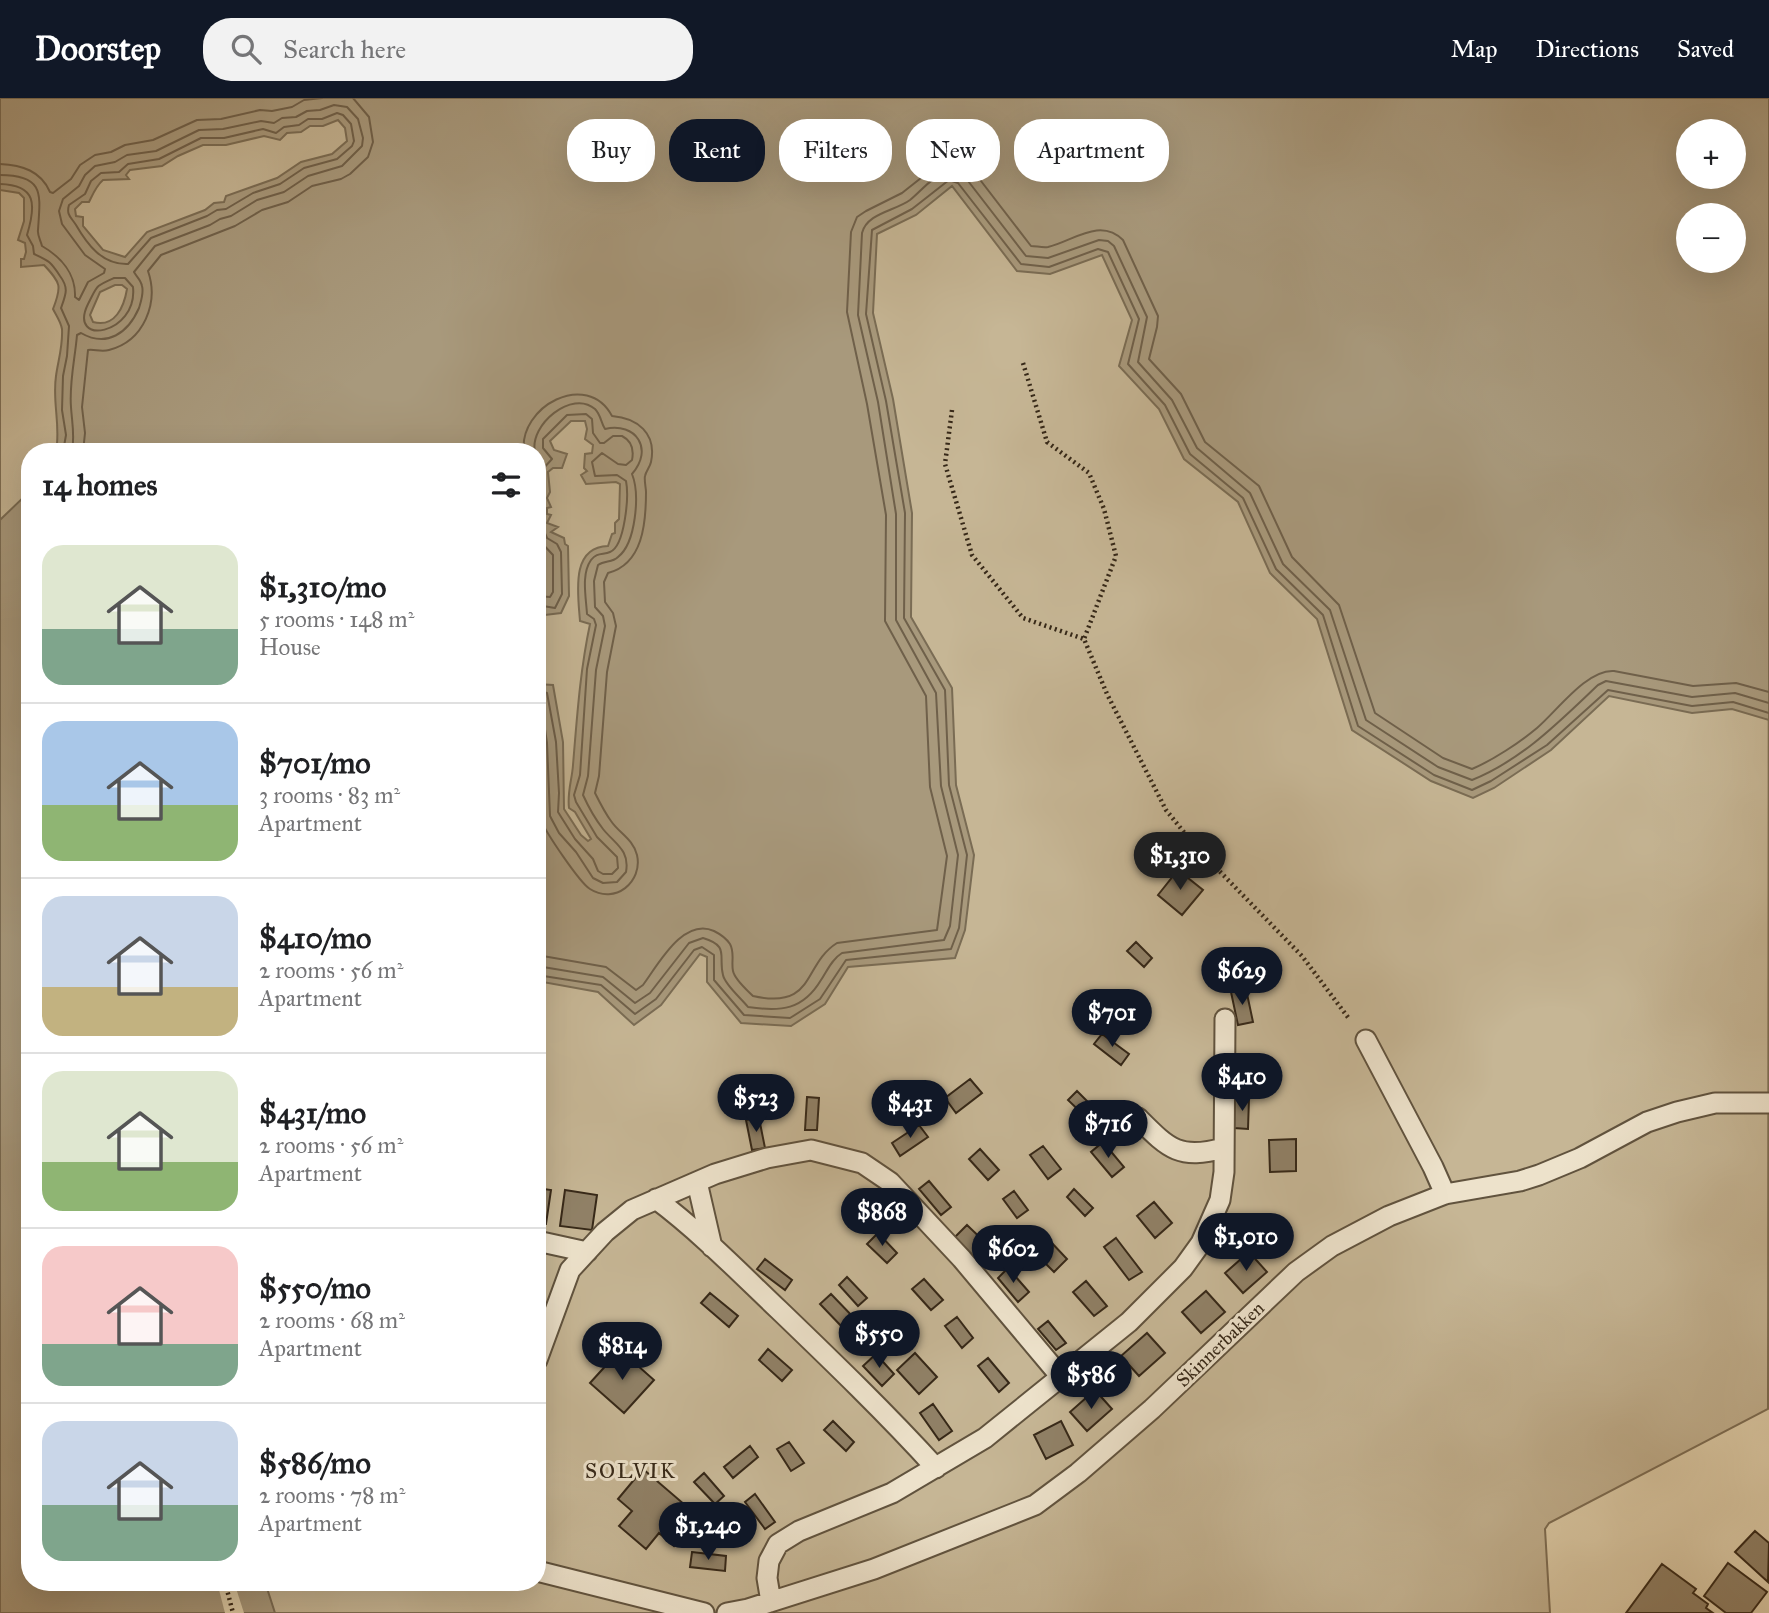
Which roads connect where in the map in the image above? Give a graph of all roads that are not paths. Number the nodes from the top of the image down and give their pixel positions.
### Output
1 (1226, 1019) dead end
2 (1366, 1040) road end
3 (1769, 1103) edge
4 (1138, 1118) dead end
5 (1224, 1148) junction
6 (697, 1182) junction
7 (1445, 1194) junction
8 (656, 1199) junction
9 (546, 1243) edge
10 (712, 1247) junction
11 (587, 1252) junction
12 (546, 1335) edge
13 (1061, 1377) junction
14 (936, 1468) junction
15 (546, 1573) edge
16 (771, 1602) junction
17 (704, 1613) edge
18 (727, 1613) edge

1 - 5 lane
2 - 7 lane
3 - 7 lane, Skinnerbakken
4 - 5 lane
5 - 13 lane
6 - 8 lane
6 - 10 lane
6 - 13 lane
7 - 16 lane, Skinnerbakken
8 - 10 lane
8 - 11 lane
9 - 11 lane
10 - 14 lane
11 - 12 lane
13 - 14 lane
14 - 16 lane
15 - 17 lane
16 - 18 lane, Skinnerbakken

